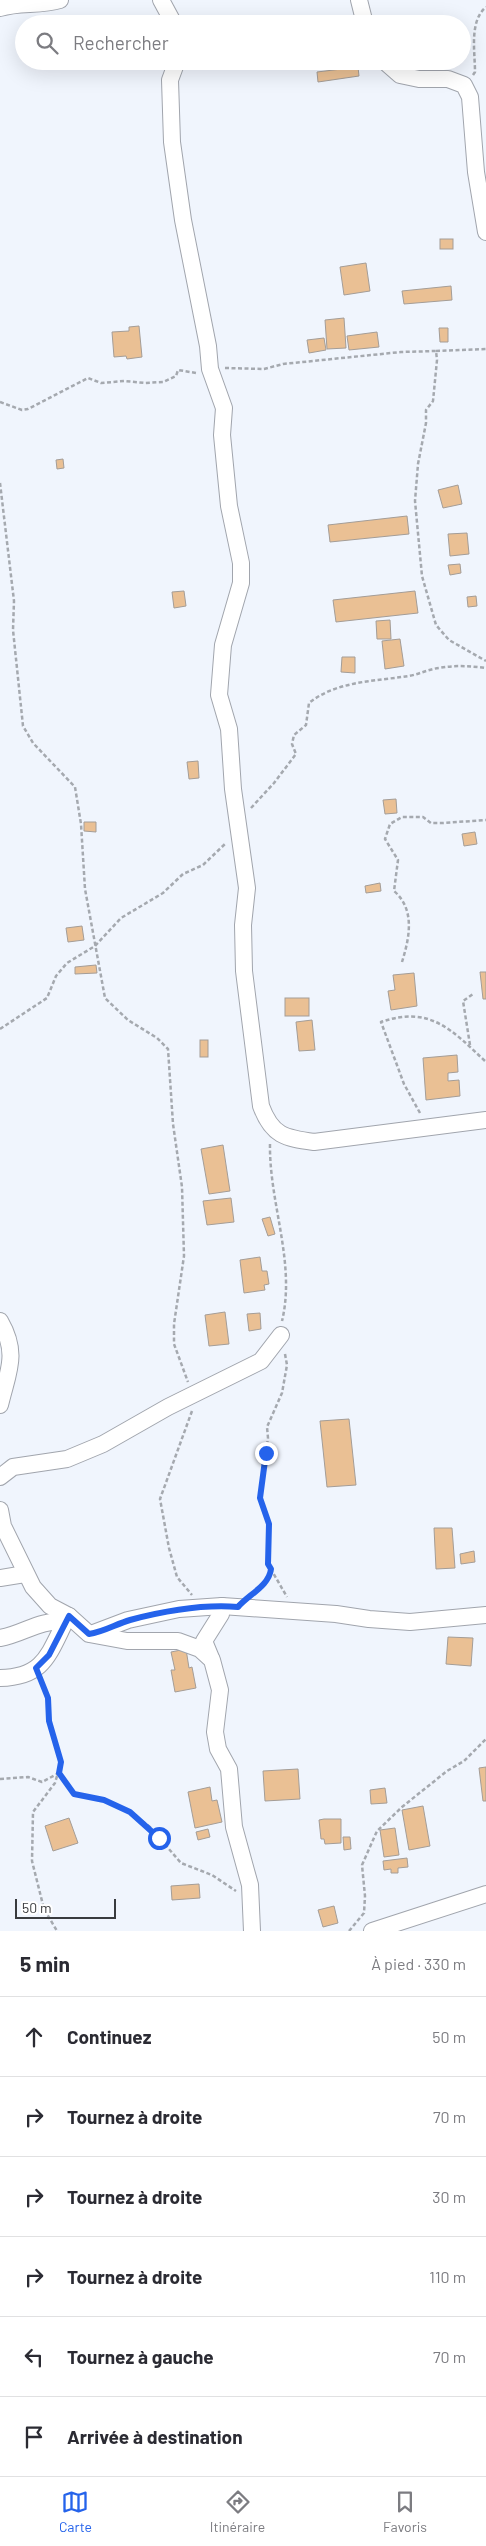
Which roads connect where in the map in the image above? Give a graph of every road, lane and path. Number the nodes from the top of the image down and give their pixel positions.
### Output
1 (60, 0) edge
2 (161, 0) edge
3 (359, 0) edge
4 (486, 7) edge
5 (0, 8) edge
6 (169, 15) edge
7 (363, 15) edge
8 (173, 70) edge
9 (394, 70) edge
10 (464, 86) junction
11 (486, 232) edge
12 (486, 349) edge
13 (436, 351) junction
14 (210, 369) junction
15 (0, 402) edge
16 (0, 483) edge
17 (486, 661) edge
18 (486, 820) edge
19 (402, 962) dead end
20 (473, 994) dead end
21 (471, 1047) junction
22 (486, 1062) edge
23 (486, 1120) edge
24 (428, 1127) junction
25 (272, 1128) junction
26 (0, 1321) edge
27 (281, 1335) junction
28 (193, 1396) junction
29 (0, 1405) edge
30 (0, 1477) edge
31 (0, 1510) edge
32 (271, 1569) junction
33 (25, 1574) junction
34 (0, 1578) edge
35 (230, 1606) junction
36 (200, 1608) junction
37 (294, 1612) junction
38 (486, 1615) edge
39 (67, 1619) junction
40 (89, 1634) junction
41 (0, 1638) edge
42 (212, 1660) junction
43 (36, 1668) junction
44 (0, 1678) edge
45 (486, 1739) edge
46 (59, 1773) junction
47 (0, 1779) edge
48 (486, 1894) edge
49 (252, 1908) junction
50 (57, 1931) edge
51 (252, 1931) edge
52 (349, 1931) edge
53 (372, 1931) edge

1 - 5 street
2 - 6 street
3 - 7 street
4 - 10 path
8 - 14 street
9 - 10 street
10 - 11 street
12 - 13 path
13 - 14 path
13 - 17 path
14 - 15 path
14 - 25 street
16 - 28 path
18 - 19 path
20 - 21 path
21 - 22 path
21 - 24 path
23 - 24 street
24 - 25 street
25 - 27 path
26 - 29 street
27 - 28 street
27 - 32 path
28 - 30 street
28 - 36 path
31 - 33 street
32 - 35 path
32 - 37 path
33 - 34 street
33 - 39 street
35 - 36 street
35 - 37 street
35 - 42 street
36 - 40 street
37 - 38 street
39 - 40 street
39 - 41 street
39 - 43 street
40 - 42 street
42 - 49 street
43 - 44 street
43 - 46 path
45 - 52 path
46 - 47 path
46 - 49 path
46 - 50 path
48 - 53 street
49 - 51 street

